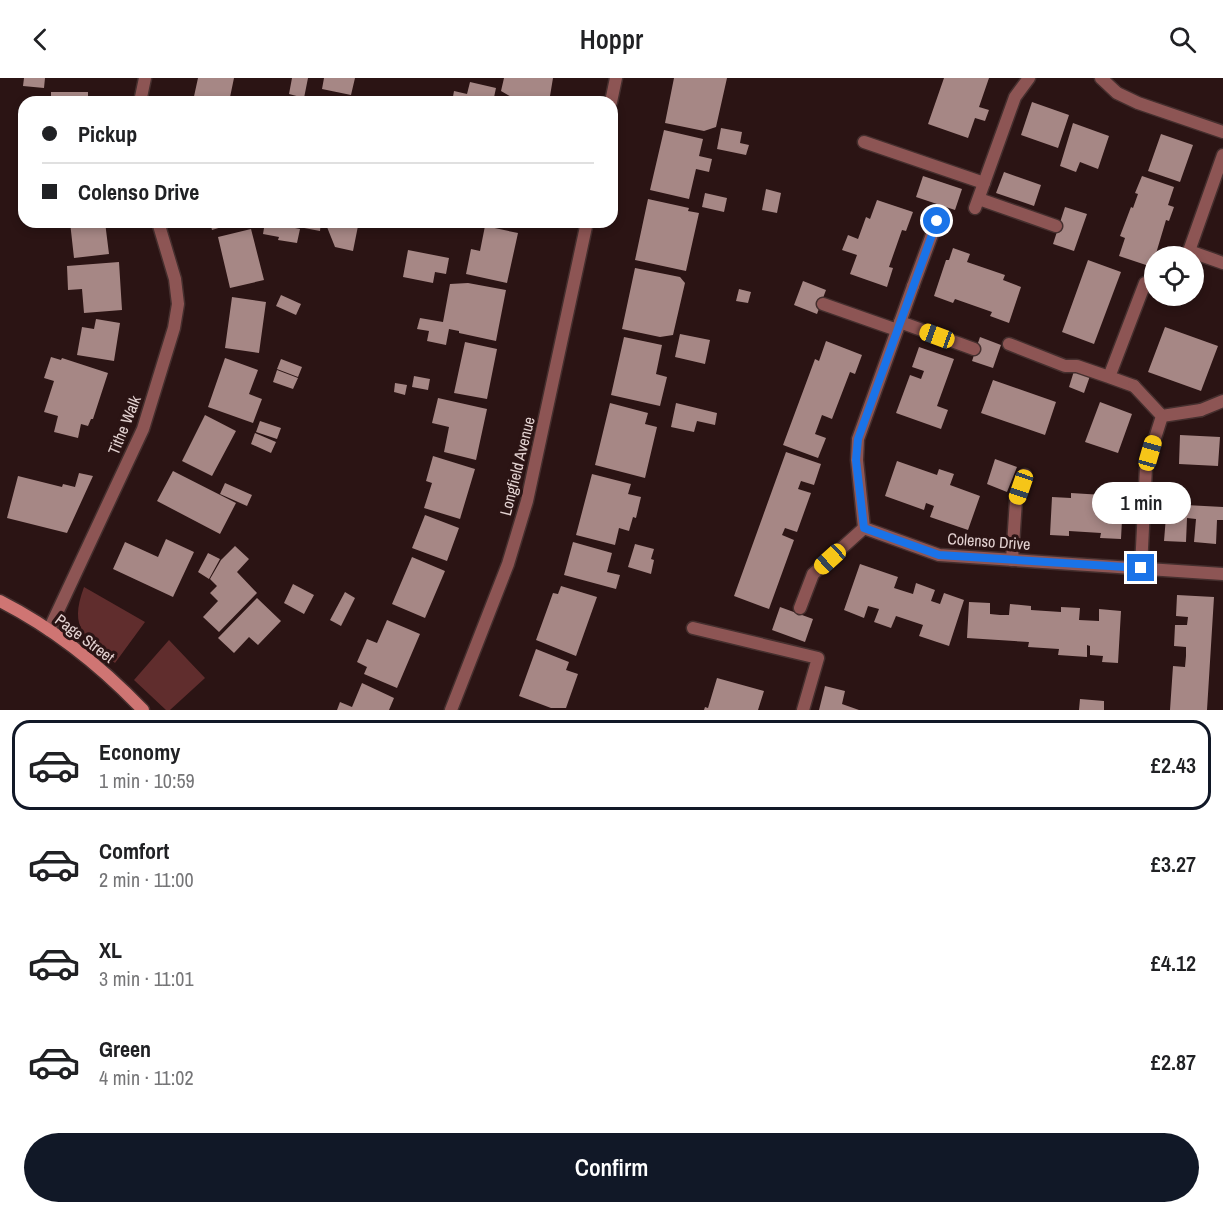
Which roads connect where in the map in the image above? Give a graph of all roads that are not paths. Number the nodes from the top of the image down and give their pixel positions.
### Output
1 (145, 78) edge
2 (616, 78) edge
3 (1029, 78) edge
4 (1101, 78) edge
5 (141, 96) edge
6 (612, 96) edge
7 (1223, 132) edge
8 (864, 142) dead end
9 (1223, 155) edge
10 (984, 183) junction
11 (937, 221) dead end
12 (1056, 226) dead end
13 (160, 228) edge
14 (586, 228) edge
15 (1223, 263) edge
16 (1144, 286) edge
17 (823, 304) dead end
18 (899, 326) junction
19 (1009, 344) dead end
20 (974, 349) dead end
21 (1109, 377) junction
22 (1223, 401) edge
23 (1162, 416) junction
24 (1025, 475) dead end
25 (864, 528) junction
26 (1012, 560) junction
27 (1141, 568) junction
28 (1223, 574) edge
29 (0, 600) edge
30 (800, 608) dead end
31 (693, 628) dead end
32 (49, 630) junction
33 (143, 710) edge
34 (451, 710) edge
35 (804, 710) edge

1 - 5 street
2 - 6 street
3 - 10 street
4 - 7 street
8 - 10 street
9 - 15 street
10 - 12 street
11 - 18 street
13 - 32 street, Tithe Walk
14 - 34 street, Longfield Avenue
16 - 21 street
17 - 18 street
18 - 20 street
18 - 25 street
19 - 21 street
21 - 23 street
22 - 23 street
23 - 27 street
24 - 26 street
25 - 26 street, Colenso Drive
25 - 30 street
26 - 27 street, Colenso Drive
27 - 28 street, Colenso Drive
29 - 32 street, Page Street
31 - 35 street
32 - 33 street, Page Street

